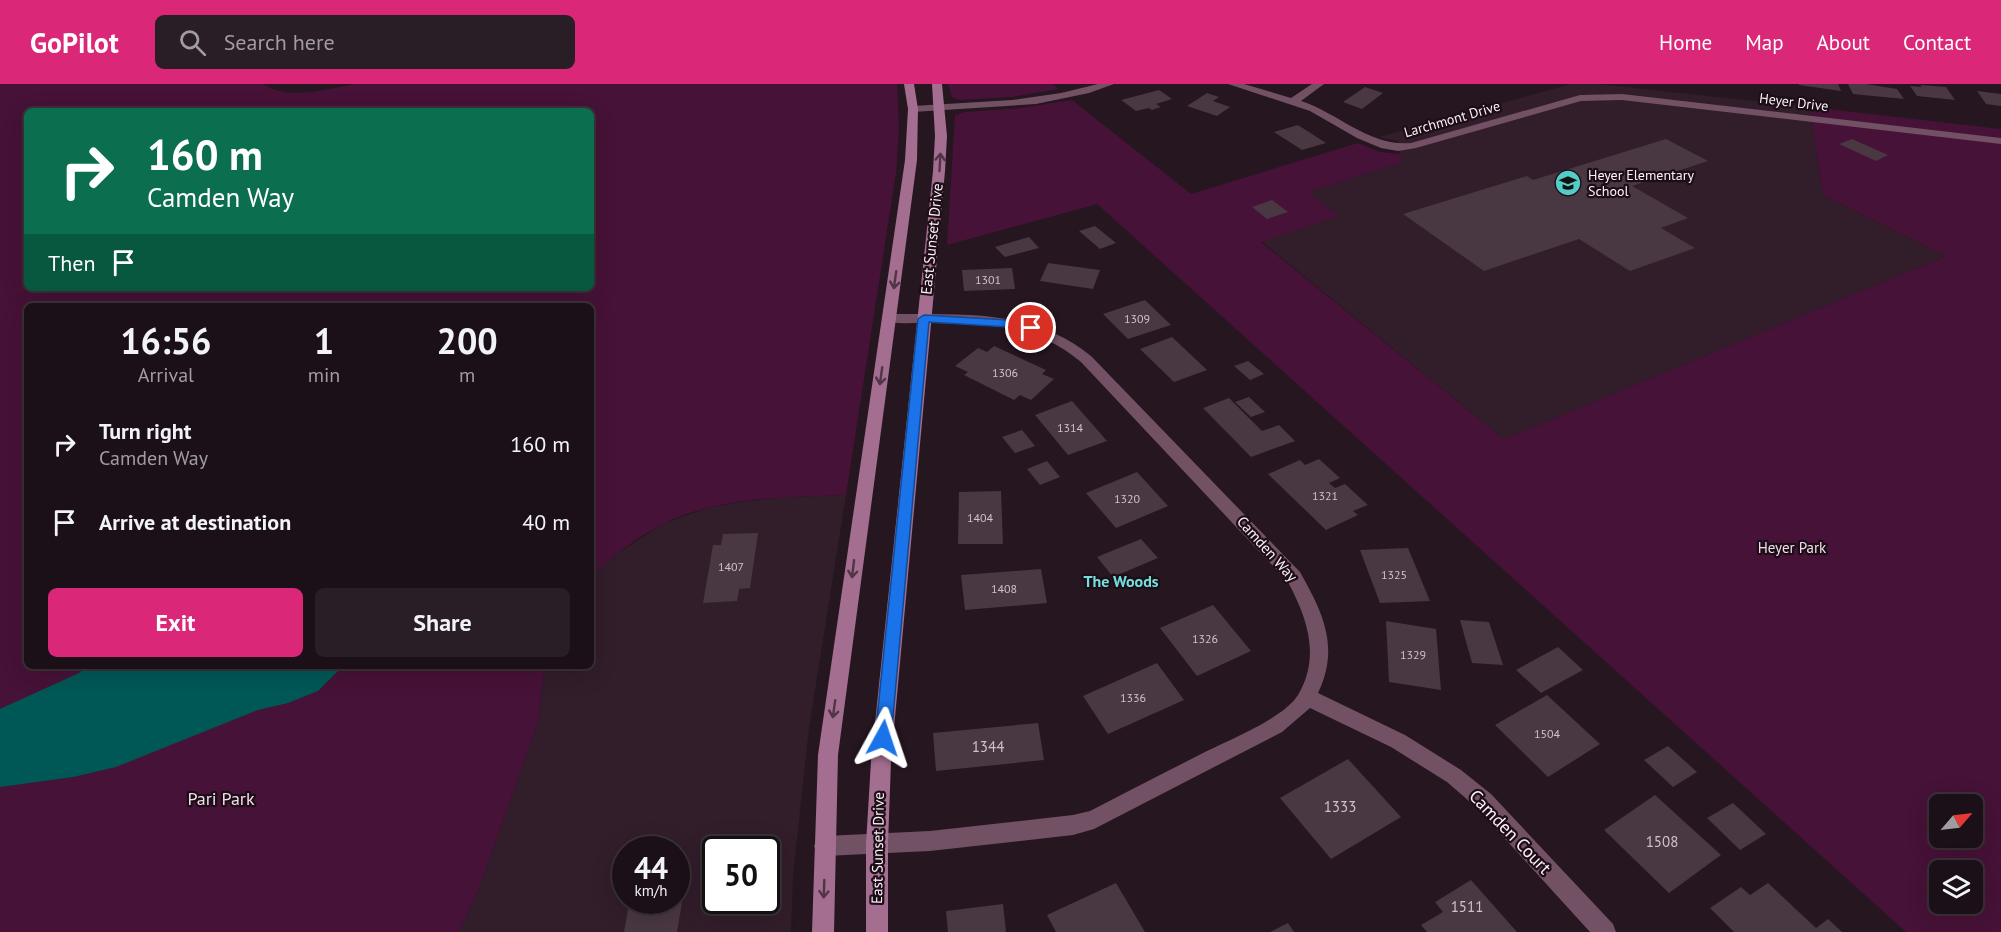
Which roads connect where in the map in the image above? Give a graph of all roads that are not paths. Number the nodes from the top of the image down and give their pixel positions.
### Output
1 (909, 84) edge
2 (937, 84) edge
3 (1109, 84) edge
4 (1233, 84) edge
5 (1319, 84) edge
6 (1292, 102) junction
7 (940, 108) junction
8 (913, 109) junction
9 (1514, 117) joint
10 (2001, 141) edge
11 (889, 318) junction
12 (924, 319) junction
13 (1307, 697) junction
14 (877, 844) junction
15 (825, 846) junction
16 (823, 932) edge
17 (877, 932) edge
18 (1605, 932) edge

1 - 8 main road, East Sunset Drive
2 - 7 main road, East Sunset Drive
3 - 7 street
4 - 6 street, Larchmont Drive
5 - 6 street
6 - 9 street, Larchmont Drive
7 - 8 street
12 -> 7 main road, East Sunset Drive
8 -> 11 main road, East Sunset Drive
9 - 10 street, Heyer Drive
11 - 12 street, Camden Way
11 -> 15 main road, East Sunset Drive
12 - 13 street, Camden Way
12 - 14 main road, East Sunset Drive
13 - 14 street, Camden Way
13 - 18 street, Camden Court
14 - 15 street, Camden Way
14 - 17 main road, East Sunset Drive
15 -> 16 main road, East Sunset Drive

